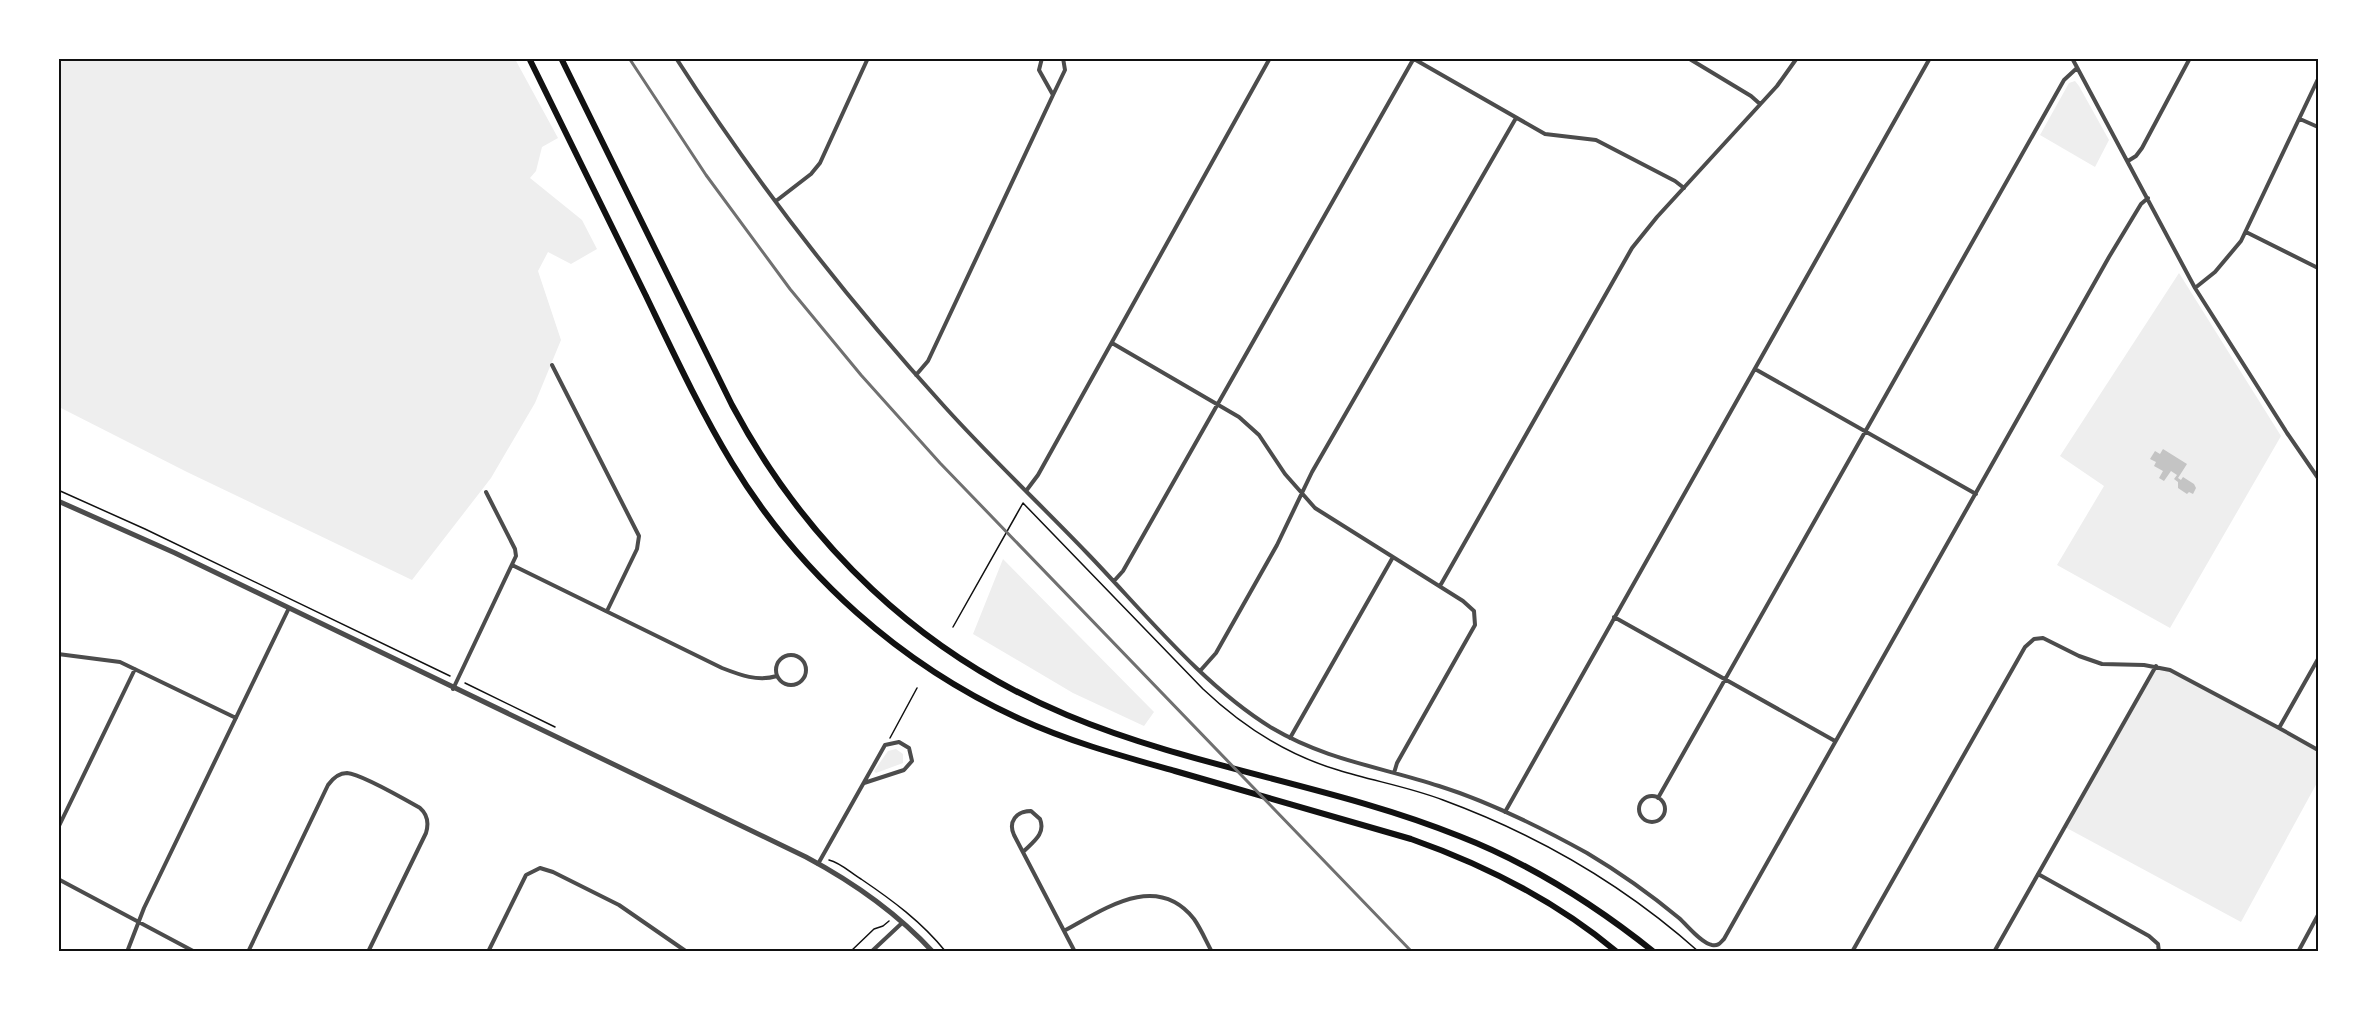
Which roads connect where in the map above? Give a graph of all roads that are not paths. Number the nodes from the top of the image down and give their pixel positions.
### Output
1 (529, 58) edge
2 (561, 58) edge
3 (676, 58) edge
4 (868, 58) edge
5 (1042, 58) edge
6 (1063, 58) edge
7 (1270, 58) edge
8 (1688, 58) edge
9 (1797, 58) edge
10 (1930, 58) edge
11 (2072, 58) edge
12 (2190, 58) edge
13 (1414, 59) edge
14 (2077, 68) junction
15 (2319, 79) edge
16 (1053, 95) junction
17 (1760, 104) junction
18 (1516, 117) junction
19 (2300, 118) junction
20 (2319, 127) edge
21 (2128, 161) junction
22 (1684, 188) junction
23 (2148, 198) junction
24 (776, 201) junction
25 (2246, 232) junction
26 (2319, 268) edge
27 (2195, 288) junction
28 (1112, 343) junction
29 (552, 365) dead end
30 (1755, 369) junction
31 (916, 375) junction
32 (1218, 403) junction
33 (1865, 431) junction
34 (2319, 478) edge
35 (1026, 491) junction
36 (486, 492) dead end
37 (1302, 494) junction
38 (1976, 494) junction
39 (58, 501) edge
40 (1393, 557) junction
41 (512, 565) junction
42 (1114, 580) junction
43 (1440, 586) junction
44 (288, 610) junction
45 (607, 611) junction
46 (1614, 617) junction
47 (58, 654) edge
48 (2319, 659) edge
49 (2156, 666) junction
50 (135, 669) junction
51 (1200, 671) junction
52 (777, 676) junction
53 (1725, 679) junction
54 (453, 689) junction
55 (236, 718) junction
56 (2279, 728) junction
57 (1290, 738) junction
58 (1835, 741) junction
59 (2319, 750) edge
60 (1394, 773) junction
61 (864, 783) junction
62 (1658, 798) junction
63 (1505, 812) junction
64 (58, 828) edge
65 (1023, 852) junction
66 (818, 864) junction
67 (2038, 874) junction
68 (58, 879) edge
69 (2319, 915) edge
70 (138, 921) junction
71 (902, 922) junction
72 (1064, 931) junction
73 (127, 951) edge
74 (195, 951) edge
75 (248, 951) edge
76 (368, 951) edge
77 (488, 951) edge
78 (687, 951) edge
79 (871, 951) edge
80 (933, 951) edge
81 (1075, 951) edge
82 (1212, 951) edge
83 (1617, 951) edge
84 (1654, 951) edge
85 (1852, 951) edge
86 (1994, 951) edge
87 (2159, 951) edge
88 (2298, 951) edge

1 - 83 main road
2 - 84 main road
3 - 24 street
4 - 24 street
5 - 16 street
6 - 16 street
7 - 28 street
8 - 17 street
9 - 17 street
10 - 30 street
11 - 14 street
12 - 21 street
13 - 18 street
13 - 32 street
14 - 21 street
14 - 33 street
15 - 19 street
16 - 31 street
17 - 22 street
18 - 22 street
18 - 37 street
19 - 20 street
19 - 25 street
21 - 23 street
22 - 43 street
23 - 27 street
23 - 38 street
24 - 31 street
25 - 26 street
25 - 27 street
27 - 34 street
28 - 32 street
28 - 35 street
29 - 45 street
30 - 33 street
30 - 46 street
31 - 35 street
32 - 37 street
32 - 42 street
33 - 38 street
33 - 53 street
35 - 42 street
36 - 41 street
37 - 40 street
37 - 51 street
38 - 58 street
39 - 44 street
40 - 43 street
40 - 57 street
41 - 45 street
41 - 54 street
42 - 51 street
43 - 60 street
44 - 54 street
44 - 55 street
45 - 52 street
46 - 53 street
46 - 63 street
47 - 50 street
48 - 56 street
49 - 56 street
49 - 67 street
49 - 85 street
50 - 55 street
50 - 64 street
51 - 57 street
52 - 52 street
53 - 58 street
53 - 62 street
54 - 66 street
55 - 70 street
56 - 59 street
57 - 60 street
58 - 63 street
60 - 63 street
61 - 61 street
61 - 66 street
62 - 62 street
65 - 65 street
65 - 72 street
66 - 71 street
67 - 86 street
67 - 87 street
68 - 70 street
69 - 88 street
70 - 73 street
70 - 74 street
71 - 79 street
71 - 80 street
72 - 81 street
72 - 82 street
75 - 76 street
77 - 78 street

